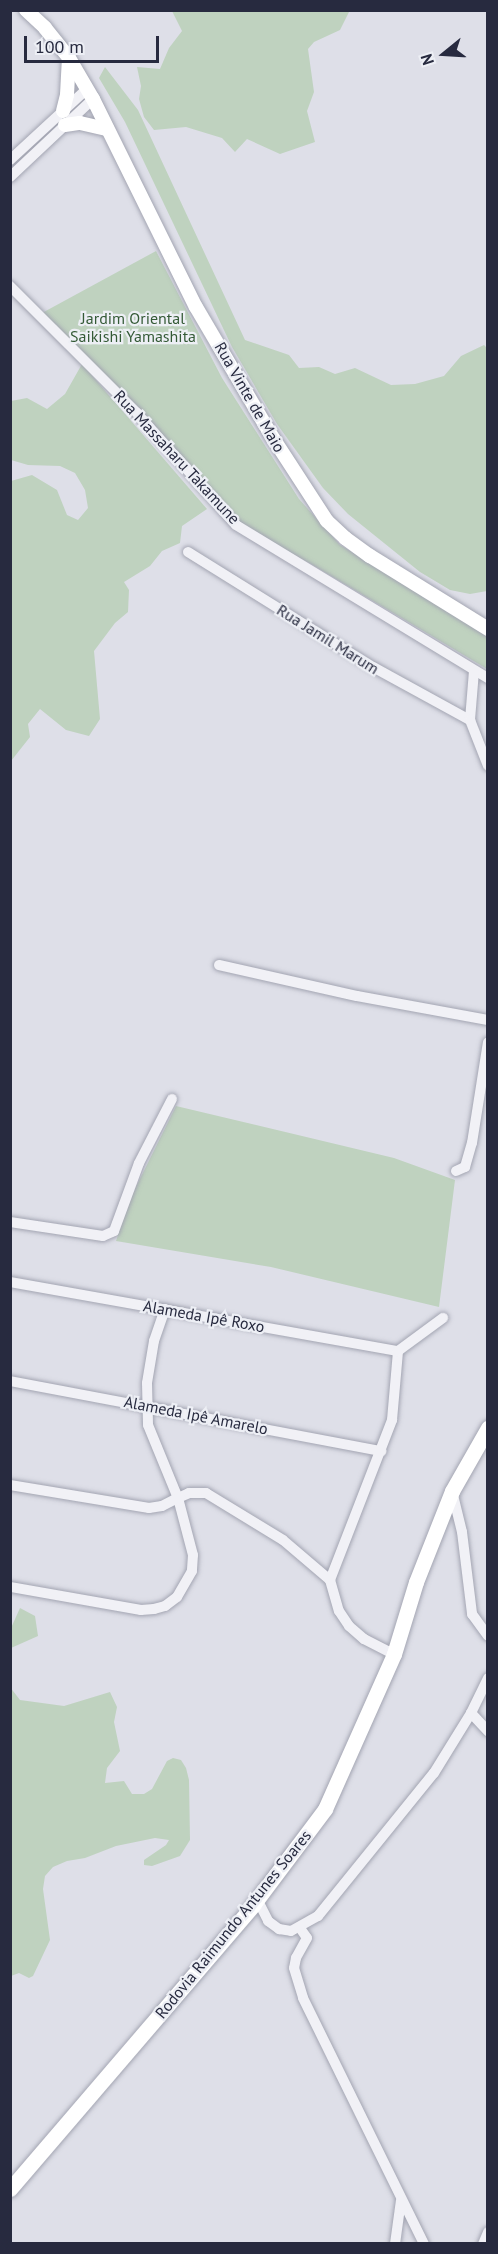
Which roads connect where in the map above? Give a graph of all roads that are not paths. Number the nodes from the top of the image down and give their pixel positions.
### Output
1 (26, 10) edge
2 (69, 58) junction
3 (90, 94) junction
4 (64, 118) junction
5 (107, 129) junction
6 (10, 160) edge
7 (10, 177) edge
8 (10, 286) edge
9 (188, 552) dead end
10 (488, 629) edge
11 (474, 670) junction
12 (488, 678) edge
13 (470, 720) junction
14 (488, 766) edge
15 (219, 965) dead end
16 (488, 1020) edge
17 (488, 1042) edge
18 (172, 1099) dead end
19 (456, 1171) dead end
20 (10, 1222) edge
21 (10, 1282) edge
22 (165, 1309) junction
23 (443, 1318) dead end
24 (398, 1351) junction
25 (10, 1381) edge
26 (147, 1406) junction
27 (488, 1428) edge
28 (381, 1450) junction
29 (10, 1485) edge
30 (452, 1491) junction
31 (178, 1498) junction
32 (330, 1580) junction
33 (10, 1587) edge
34 (488, 1636) edge
35 (394, 1654) junction
36 (488, 1678) edge
37 (471, 1713) junction
38 (488, 1731) edge
39 (257, 1899) junction
40 (300, 1928) junction
41 (10, 2189) edge
42 (401, 2200) junction
43 (488, 2232) edge
44 (395, 2244) edge
45 (424, 2244) edge
46 (483, 2244) edge

1 - 2 main road, Rua Vinte de Maio
2 - 3 main road, Rua Vinte de Maio
2 - 4 main road
3 - 4 street
3 - 5 main road, Rua Vinte de Maio
4 - 5 main road
4 - 6 street
4 - 7 street
5 - 10 main road, Rua Vinte de Maio
8 - 11 street, Rua Massaharu Takamune
9 - 13 street, Rua Jamil Marum
11 - 12 street, Rua Massaharu Takamune
11 - 13 street
13 - 14 street
15 - 16 street
17 - 19 street
18 - 20 street
21 - 22 street, Alameda Ipê Roxo
22 - 24 street, Alameda Ipê Roxo
22 - 26 street
23 - 24 street
24 - 28 street
25 - 26 street, Alameda Ipê Amarelo
26 - 28 street, Alameda Ipê Amarelo
26 - 31 street
27 - 30 highway, Rodovia Raimundo Antunes Soares
28 - 32 street
29 - 31 street
30 - 34 street
30 - 35 highway, Rodovia Raimundo Antunes Soares
31 - 32 street
31 - 33 street
32 - 35 street
35 - 39 highway, Rodovia Raimundo Antunes Soares
36 - 37 street
37 - 38 street
37 - 40 street
39 - 40 street
39 - 41 highway, Rodovia Raimundo Antunes Soares
40 - 42 street
42 - 44 street
42 - 45 street
43 - 46 street

